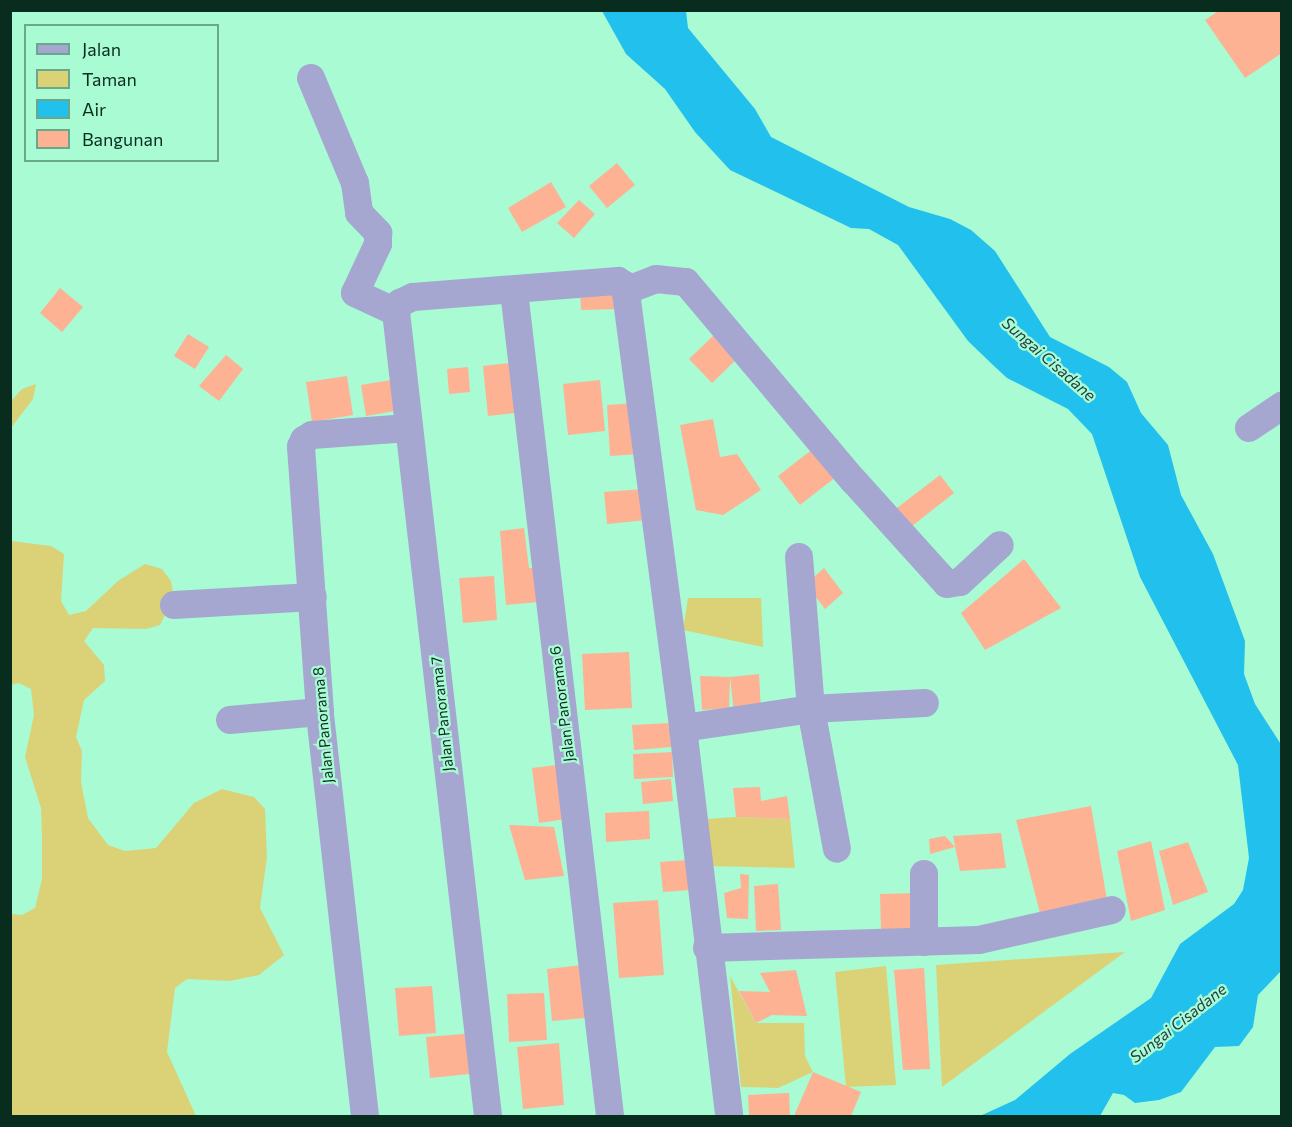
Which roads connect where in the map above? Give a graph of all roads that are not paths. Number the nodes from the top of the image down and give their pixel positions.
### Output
1 (311, 78) dead end
2 (514, 291) junction
3 (625, 291) junction
4 (396, 312) junction
5 (1281, 406) edge
6 (409, 428) junction
7 (1249, 428) dead end
8 (1000, 544) dead end
9 (799, 556) dead end
10 (313, 597) junction
11 (174, 605) dead end
12 (925, 703) dead end
13 (811, 709) junction
14 (320, 712) junction
15 (230, 720) dead end
16 (683, 728) junction
17 (837, 849) dead end
18 (924, 874) dead end
19 (1112, 910) dead end
20 (924, 942) junction
21 (707, 948) junction
22 (365, 1116) edge
23 (488, 1116) edge
24 (610, 1116) edge
25 (729, 1116) edge

1 - 4 street
2 - 3 street
2 - 4 street
2 - 24 street, Jalan Panorama 6
3 - 8 street
3 - 16 street
4 - 6 street, Jalan Panorama 7
5 - 7 street
6 - 10 street, Jalan Panorama 8
6 - 23 street, Jalan Panorama 7
9 - 13 street
10 - 11 street
10 - 14 street, Jalan Panorama 8
12 - 13 street
13 - 16 street
13 - 17 street
14 - 15 street
14 - 22 street, Jalan Panorama 8
16 - 21 street
18 - 20 street
19 - 20 street
20 - 21 street
21 - 25 street

